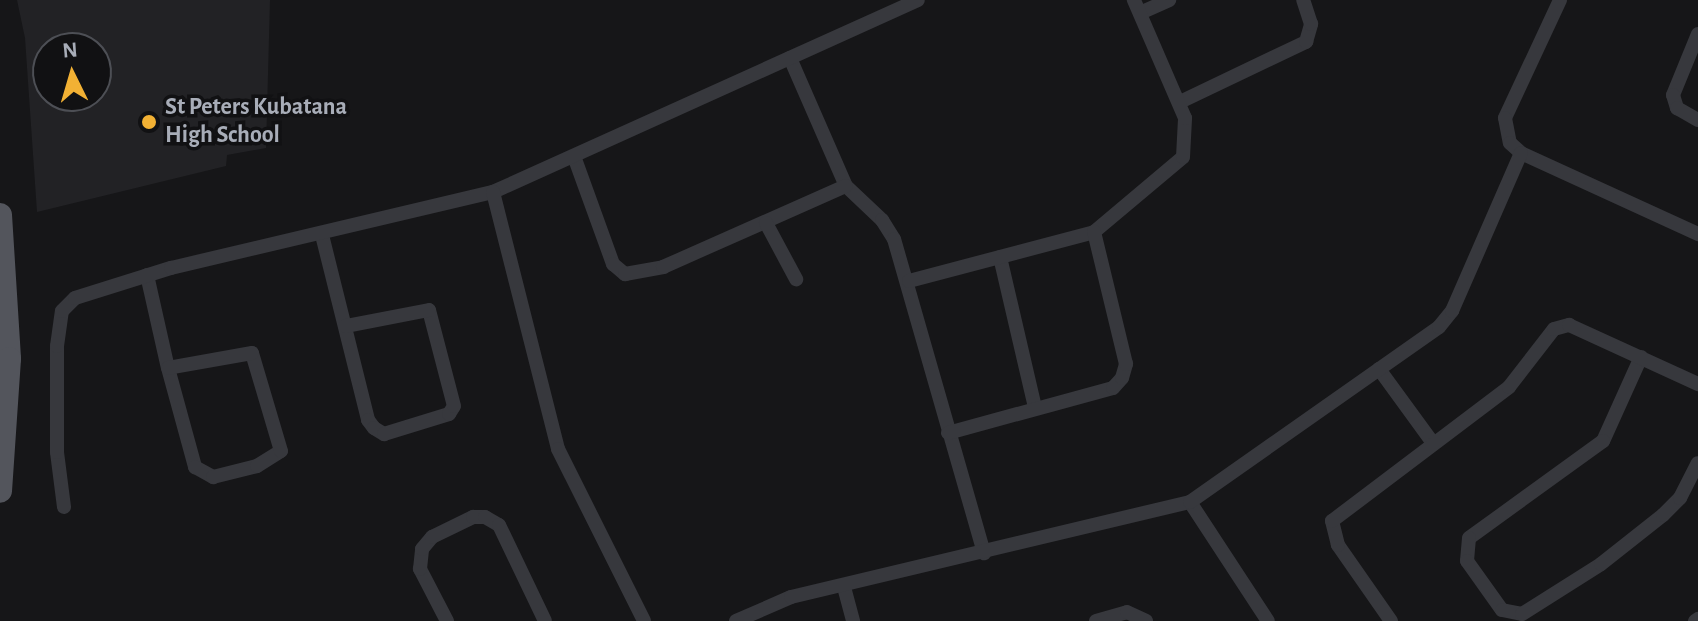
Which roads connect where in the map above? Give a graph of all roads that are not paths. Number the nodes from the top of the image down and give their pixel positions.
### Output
1 (918, 0) edge
2 (1169, 0) edge
3 (1303, 0) edge
4 (1554, 2) edge
5 (1137, 7) edge
6 (1698, 34) edge
7 (790, 58) junction
8 (1180, 102) junction
9 (1698, 120) edge
10 (1521, 153) junction
11 (575, 159) junction
12 (846, 186) junction
13 (493, 192) junction
14 (0, 215) edge
15 (766, 223) junction
16 (1094, 232) junction
17 (1698, 234) edge
18 (322, 235) junction
19 (1000, 257) junction
20 (147, 275) junction
21 (796, 279) dead end
22 (909, 281) junction
23 (346, 326) junction
24 (1641, 357) junction
25 (168, 368) junction
26 (1379, 369) junction
27 (1698, 384) edge
28 (1035, 407) junction
29 (948, 433) junction
30 (1433, 443) junction
31 (1698, 463) edge
32 (0, 491) edge
33 (1190, 502) junction
34 (64, 507) dead end
35 (984, 553) junction
36 (844, 587) junction
37 (447, 621) edge
38 (545, 621) edge
39 (644, 621) edge
40 (736, 621) edge
41 (853, 621) edge
42 (1096, 621) edge
43 (1146, 621) edge
44 (1268, 621) edge
45 (1391, 621) edge

1 - 7 street
2 - 5 street
3 - 8 street
4 - 10 street
5 - 8 street
6 - 9 street
7 - 11 street
7 - 12 street
8 - 16 street
10 - 17 street
10 - 26 street
11 - 13 street
11 - 15 street
12 - 15 street
12 - 22 street
13 - 18 street
13 - 39 street
14 - 32 main road
15 - 21 street
16 - 19 street
16 - 28 street
18 - 20 street
18 - 23 street
19 - 22 street
19 - 28 street
20 - 25 street
20 - 34 street
22 - 29 street
23 - 23 street
24 - 27 street
24 - 30 street
24 - 31 street
25 - 25 street
26 - 30 street
26 - 33 street
28 - 29 street
29 - 35 street
30 - 45 street
33 - 35 street
33 - 44 street
35 - 36 street
36 - 40 street
36 - 41 street
37 - 38 street
42 - 43 street

